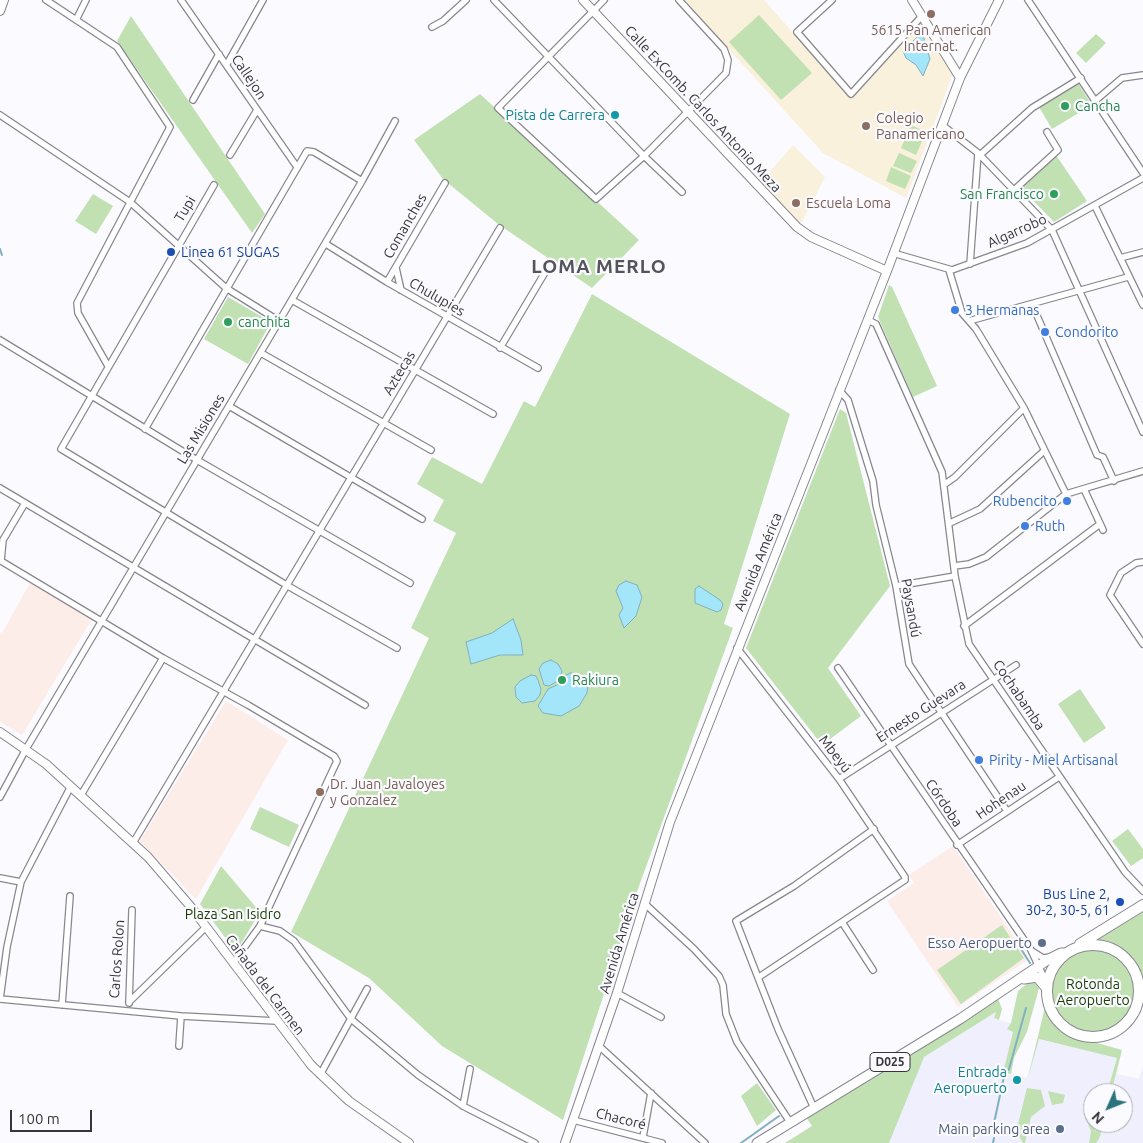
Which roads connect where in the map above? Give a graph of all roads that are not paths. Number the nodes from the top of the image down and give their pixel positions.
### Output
1 (4, 0) edge
2 (46, 0) edge
3 (86, 0) edge
4 (181, 0) edge
5 (263, 0) edge
6 (466, 0) edge
7 (494, 0) edge
8 (583, 0) edge
9 (604, 0) edge
10 (680, 0) edge
11 (832, 0) edge
12 (912, 0) edge
13 (999, 0) edge
14 (1028, 0) edge
15 (0, 11) edge
16 (593, 11) junction
17 (922, 16) junction
18 (76, 20) junction
19 (432, 26) dead end
20 (219, 54) junction
21 (549, 56) junction
22 (227, 64) junction
23 (1143, 76) edge
24 (960, 78) junction
25 (1081, 78) junction
26 (193, 100) dead end
27 (1096, 101) junction
28 (257, 110) junction
29 (689, 111) junction
30 (0, 115) edge
31 (395, 122) dead end
32 (942, 125) junction
33 (1046, 132) dead end
34 (979, 154) junction
35 (230, 156) dead end
36 (644, 156) junction
37 (297, 167) junction
38 (1143, 173) edge
39 (1143, 178) edge
40 (362, 181) junction
41 (445, 183) dead end
42 (214, 186) dead end
43 (1014, 190) junction
44 (682, 192) dead end
45 (130, 202) junction
46 (1095, 206) junction
47 (500, 228) dead end
48 (1052, 230) junction
49 (326, 244) junction
50 (178, 246) junction
51 (1143, 252) edge
52 (894, 254) junction
53 (1120, 258) junction
54 (550, 264) dead end
55 (970, 264) junction
56 (396, 267) junction
57 (948, 270) junction
58 (887, 271) junction
59 (1128, 277) junction
60 (387, 282) junction
61 (226, 288) junction
62 (401, 290) junction
63 (1080, 290) junction
64 (292, 300) junction
65 (1032, 304) junction
66 (1143, 304) edge
67 (447, 317) junction
68 (868, 320) junction
69 (969, 321) junction
70 (280, 322) junction
71 (0, 340) edge
72 (500, 348) junction
73 (261, 353) junction
74 (108, 366) junction
75 (538, 368) dead end
76 (415, 371) junction
77 (839, 390) junction
78 (91, 396) junction
79 (229, 406) junction
80 (1024, 408) junction
81 (492, 414) dead end
82 (384, 423) junction
83 (145, 429) junction
84 (1143, 432) edge
85 (431, 450) dead end
86 (1044, 451) junction
87 (197, 460) junction
88 (1143, 471) edge
89 (351, 478) junction
90 (1114, 481) junction
91 (944, 484) junction
92 (0, 488) edge
93 (1084, 489) junction
94 (1066, 494) junction
95 (25, 503) junction
96 (166, 514) junction
97 (422, 519) dead end
98 (950, 522) junction
99 (320, 532) junction
100 (1143, 562) edge
101 (954, 566) junction
102 (133, 568) junction
103 (955, 576) junction
104 (410, 583) dead end
105 (288, 586) junction
106 (896, 586) junction
107 (102, 621) junction
108 (964, 626) junction
109 (256, 639) junction
110 (1143, 644) edge
111 (397, 648) dead end
112 (737, 648) junction
113 (163, 658) junction
114 (1016, 665) dead end
115 (838, 668) dead end
116 (993, 679) junction
117 (225, 691) junction
118 (365, 705) dead end
119 (941, 712) junction
120 (0, 732) edge
121 (891, 746) junction
122 (26, 749) junction
123 (1059, 777) junction
124 (839, 779) junction
125 (71, 786) junction
126 (81, 795) junction
127 (0, 797) edge
128 (1007, 811) junction
129 (874, 829) junction
130 (133, 843) junction
131 (957, 845) junction
132 (0, 878) edge
133 (21, 882) junction
134 (1143, 891) edge
135 (70, 896) dead end
136 (644, 903) junction
137 (1143, 905) edge
138 (132, 910) dead end
139 (842, 922) junction
140 (260, 926) junction
141 (206, 927) junction
142 (1031, 950) junction
143 (1070, 951) junction
144 (1054, 957) junction
145 (233, 963) junction
146 (1039, 966) junction
147 (873, 970) dead end
148 (759, 977) junction
149 (1021, 980) junction
150 (1047, 986) junction
151 (367, 989) dead end
152 (1143, 992) edge
153 (616, 993) junction
154 (129, 1002) junction
155 (1138, 1002) junction
156 (62, 1005) junction
157 (125, 1010) junction
158 (181, 1016) junction
159 (661, 1017) dead end
160 (351, 1019) junction
161 (276, 1021) junction
162 (598, 1044) junction
163 (179, 1046) dead end
164 (470, 1069) dead end
165 (320, 1075) junction
166 (651, 1093) junction
167 (463, 1106) junction
168 (814, 1108) junction
169 (573, 1120) junction
170 (790, 1122) junction
171 (642, 1137) junction
172 (409, 1143) edge
173 (535, 1143) edge
174 (565, 1143) edge
175 (662, 1143) edge
176 (705, 1143) edge
177 (757, 1143) edge

1 - 15 main road
2 - 18 street
3 - 18 street
4 - 20 street, Callejon
5 - 22 street
6 - 19 street
7 - 21 street
8 - 16 main road, Calle ExComb. Carlos Antonio Meza
9 - 16 street
10 - 29 street
11 - 17 street
12 - 17 main road
13 - 24 main road, Avenida América
14 - 25 street
16 - 21 street
16 - 29 main road, Calle ExComb. Carlos Antonio Meza
17 - 24 main road
18 - 45 street
20 - 22 street, Callejon
20 - 26 street
21 - 36 street
21 - 36 street
22 - 28 street, Callejon
23 - 27 street
24 - 32 main road, Avenida América
25 - 27 street
25 - 34 street
27 - 38 street
28 - 35 street
28 - 37 street, Callejon
29 - 36 street
29 - 58 main road, Calle ExComb. Carlos Antonio Meza
30 - 45 street
31 - 40 street, Las Misiones
32 - 34 street
32 - 52 main road, Avenida América
33 - 43 street
34 - 43 street
34 - 55 street
36 - 44 street
37 - 40 street
37 - 61 street
39 - 46 street, Algarrobo
40 - 49 street, Las Misiones
41 - 56 street, Comanches
42 - 50 street, Tupi
43 - 48 street
45 - 50 street
45 - 74 street
46 - 48 street, Algarrobo
46 - 53 street
47 - 67 street, Aztecas
48 - 55 street, Algarrobo
48 - 63 street
49 - 60 street, Chulupies
49 - 64 street, Las Misiones
50 - 61 street
50 - 74 street, Tupi
51 - 53 street
52 - 57 street
52 - 58 main road, Avenida América
53 - 59 street
54 - 72 street
55 - 57 street, Algarrobo
56 - 60 street, Comanches
56 - 62 street
57 - 69 street
58 - 68 main road, Avenida América
59 - 63 street
59 - 66 street
60 - 62 street, Chulupies
61 - 70 street
61 - 83 street
62 - 67 street, Chulupies
63 - 65 street
63 - 84 street
64 - 70 street, Las Misiones
64 - 76 street
65 - 69 street
65 - 90 street
67 - 72 street, Chulupies
67 - 76 street, Aztecas
68 - 77 main road, Avenida América
68 - 91 street, Cochabamba
69 - 80 street
70 - 73 street, Las Misiones
71 - 78 street
72 - 75 street, Chulupies
73 - 79 street, Las Misiones
73 - 82 street
74 - 78 street, Tupi
76 - 81 street
76 - 82 street, Aztecas
77 - 106 street, Paysandú
77 - 112 main road, Avenida América
78 - 83 street
78 - 96 street, Tupi
79 - 87 street, Las Misiones
79 - 89 street
80 - 86 street
80 - 91 street
82 - 85 street
82 - 89 street, Aztecas
83 - 87 street
86 - 94 street
86 - 98 street
87 - 96 street, Las Misiones
87 - 99 street
88 - 90 street
89 - 97 street
89 - 99 street, Aztecas
90 - 93 street
91 - 98 street, Cochabamba
92 - 95 street
93 - 94 street
93 - 108 street
94 - 101 street
95 - 102 street
95 - 107 street
96 - 102 street, Las Misiones
96 - 105 street
98 - 101 street, Cochabamba
99 - 104 street
99 - 105 street, Aztecas
100 - 110 street
101 - 103 street, Cochabamba
102 - 107 street, Las Misiones
102 - 109 street
103 - 106 street
103 - 108 street, Cochabamba
105 - 109 street, Aztecas
105 - 111 street
106 - 119 street, Paysandú
107 - 113 street
107 - 122 street, Las Misiones
108 - 116 street, Cochabamba
109 - 117 street, Aztecas
109 - 118 street
112 - 124 street, Mbeyú
112 - 136 main road, Avenida América
113 - 117 street
113 - 126 street
114 - 116 street, Ernesto Guevara
115 - 121 street, Córdoba
116 - 119 street, Ernesto Guevara
116 - 123 street, Cochabamba
117 - 130 street, Aztecas
117 - 140 street
119 - 121 street, Ernesto Guevara
119 - 128 street, Paysandú
120 - 122 main road, Cañada del Carmen
121 - 124 street, Ernesto Guevara
121 - 131 street, Córdoba
122 - 125 main road, Cañada del Carmen
122 - 127 street, Las Misiones
123 - 128 street, Hohenau
123 - 134 street, Cochabamba
124 - 129 street, Mbeyú
125 - 126 main road, Cañada del Carmen
125 - 133 street
126 - 130 main road, Cañada del Carmen
128 - 131 street, Hohenau
129 - 139 street, Mbeyú
129 - 148 street
130 - 141 main road, Cañada del Carmen
131 - 142 street, Córdoba
132 - 133 street
133 - 156 street
135 - 156 street
136 - 153 main road, Avenida América
136 - 170 street
137 - 143 highway, D025
138 - 154 street, Carlos Rolon
139 - 147 street
139 - 148 street
140 - 145 street
140 - 160 street
141 - 145 main road, Cañada del Carmen
141 - 154 street
142 - 144 street
142 - 146 street, Córdoba
143 - 144 main road, D025
143 - 150 highway, D025
143 - 155 highway, D025
144 - 146 main road, D025
145 - 161 main road, Cañada del Carmen
146 - 149 main road, D025
146 - 150 street, Córdoba
148 - 168 street
149 - 150 main road
149 - 168 main road, D025
150 - 155 highway
151 - 160 street
152 - 155 highway
153 - 159 street
153 - 162 main road, Avenida América
154 - 157 street, Carlos Rolon
156 - 157 street
157 - 158 street
158 - 161 street
158 - 163 street
160 - 165 street
160 - 167 street
161 - 165 main road, Cañada del Carmen
162 - 166 street
162 - 169 main road, Avenida América
164 - 167 street
165 - 172 main road, Cañada del Carmen
166 - 171 street
166 - 176 street
167 - 173 street
168 - 170 main road, D025
169 - 171 street, Chacoré
169 - 174 main road, Avenida América
170 - 177 main road, D025
171 - 175 street, Chacoré

